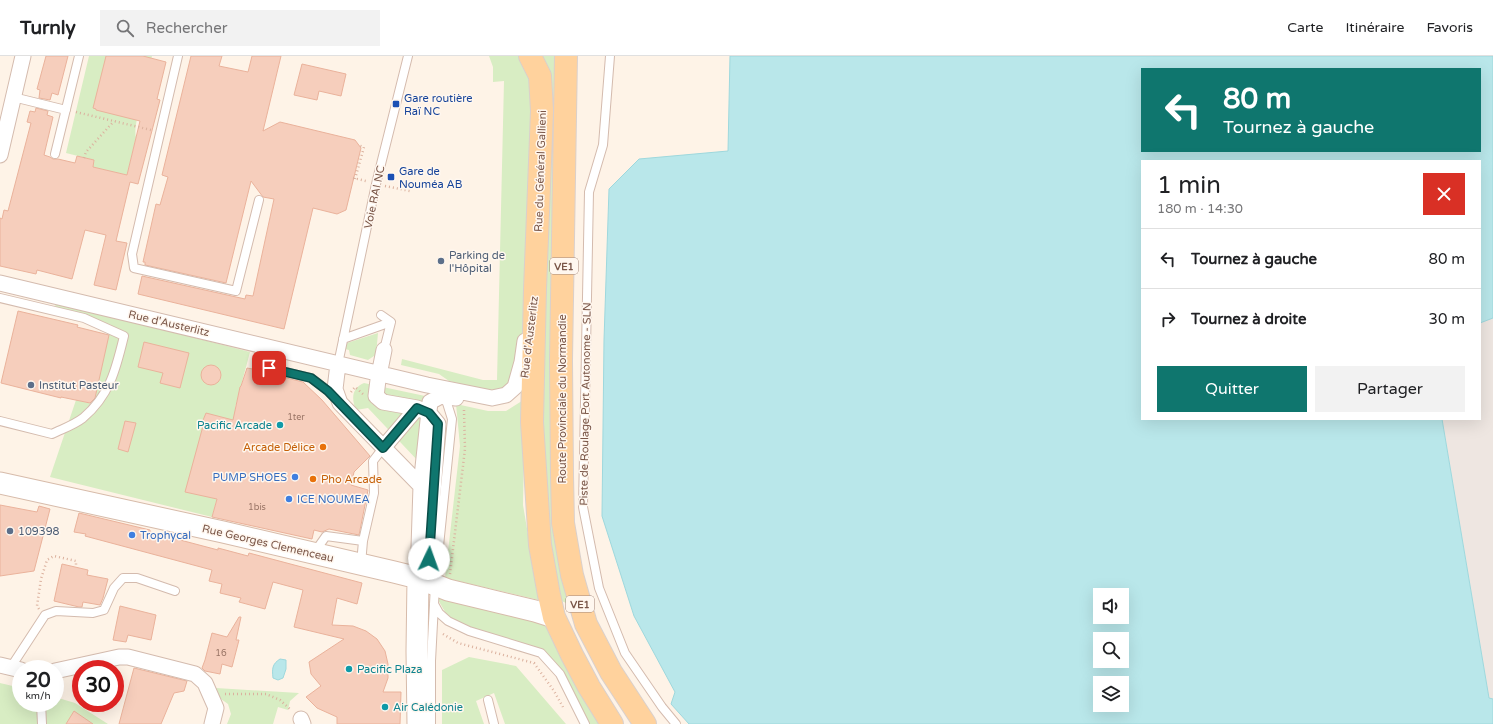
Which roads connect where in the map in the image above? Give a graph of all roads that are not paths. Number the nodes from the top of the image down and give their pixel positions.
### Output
1 (23, 56) edge
2 (79, 56) edge
3 (178, 56) edge
4 (408, 56) edge
5 (530, 56) edge
6 (566, 56) edge
7 (578, 56) edge
8 (610, 60) edge
9 (7, 96) edge
10 (66, 110) junction
11 (55, 154) dead end
12 (0, 155) edge
13 (565, 199) junction
14 (258, 200) dead end
15 (0, 283) edge
16 (535, 289) junction
17 (0, 298) edge
18 (382, 315) dead end
19 (391, 322) junction
20 (343, 339) junction
21 (384, 350) joint
22 (338, 364) junction
23 (263, 372) dead end
24 (379, 374) junction
25 (427, 385) junction
26 (442, 396) junction
27 (340, 403) junction
28 (423, 411) junction
29 (0, 421) edge
30 (383, 448) junction
31 (0, 483) edge
32 (421, 486) junction
33 (363, 541) junction
34 (314, 553) junction
35 (361, 565) junction
36 (433, 585) junction
37 (175, 591) dead end
38 (553, 612) junction
39 (11, 667) edge
40 (64, 669) edge
41 (488, 700) dead end
42 (41, 712) edge
43 (643, 722) edge
44 (42, 724) edge
45 (212, 724) edge
46 (419, 724) edge
47 (431, 724) edge
48 (494, 724) edge
49 (585, 724) edge
50 (612, 724) edge
51 (676, 724) edge

1 - 9 street
2 - 10 lane
3 - 14 lane
4 - 20 lane, Voie RAI NC
5 - 16 main road, Rue du Général Gallieni / VE1
6 - 13 main road, Route Provinciale du Normandie / VE1
7 - 13 main road
8 - 51 lane, Piste de Roulage Port Autonome - SLN
9 - 10 lane
9 - 12 street
10 - 11 lane
13 - 43 main road, Route Provinciale du Normandie / VE1
15 - 22 street, Rue d'Austerlitz
16 - 25 street, Rue d'Austerlitz
16 - 26 street, Rue d'Austerlitz
16 - 38 main road, VE1
17 - 29 lane
18 - 19 lane
19 - 20 lane
19 - 21 lane
20 - 22 lane, Voie RAI NC
21 - 24 street
22 - 24 street, Rue d'Austerlitz
22 - 27 street
23 - 27 lane
24 - 25 street, Rue d'Austerlitz
24 - 28 street
25 - 26 lane
26 - 28 street
26 - 36 lane
27 - 30 street
28 - 30 street
28 - 32 street
28 - 36 street
30 - 32 street
30 - 33 lane
31 - 34 street, Rue Georges Clemenceau
32 - 36 street
33 - 34 lane
33 - 35 lane
34 - 35 street, Rue Georges Clemenceau
35 - 36 street, Rue Georges Clemenceau
36 - 38 street, Rue Georges Clemenceau
36 - 46 street
36 - 47 lane
36 - 49 lane
37 - 39 lane
38 - 43 main road
38 - 50 main road, VE1
40 - 45 street
41 - 48 lane
42 - 44 lane

